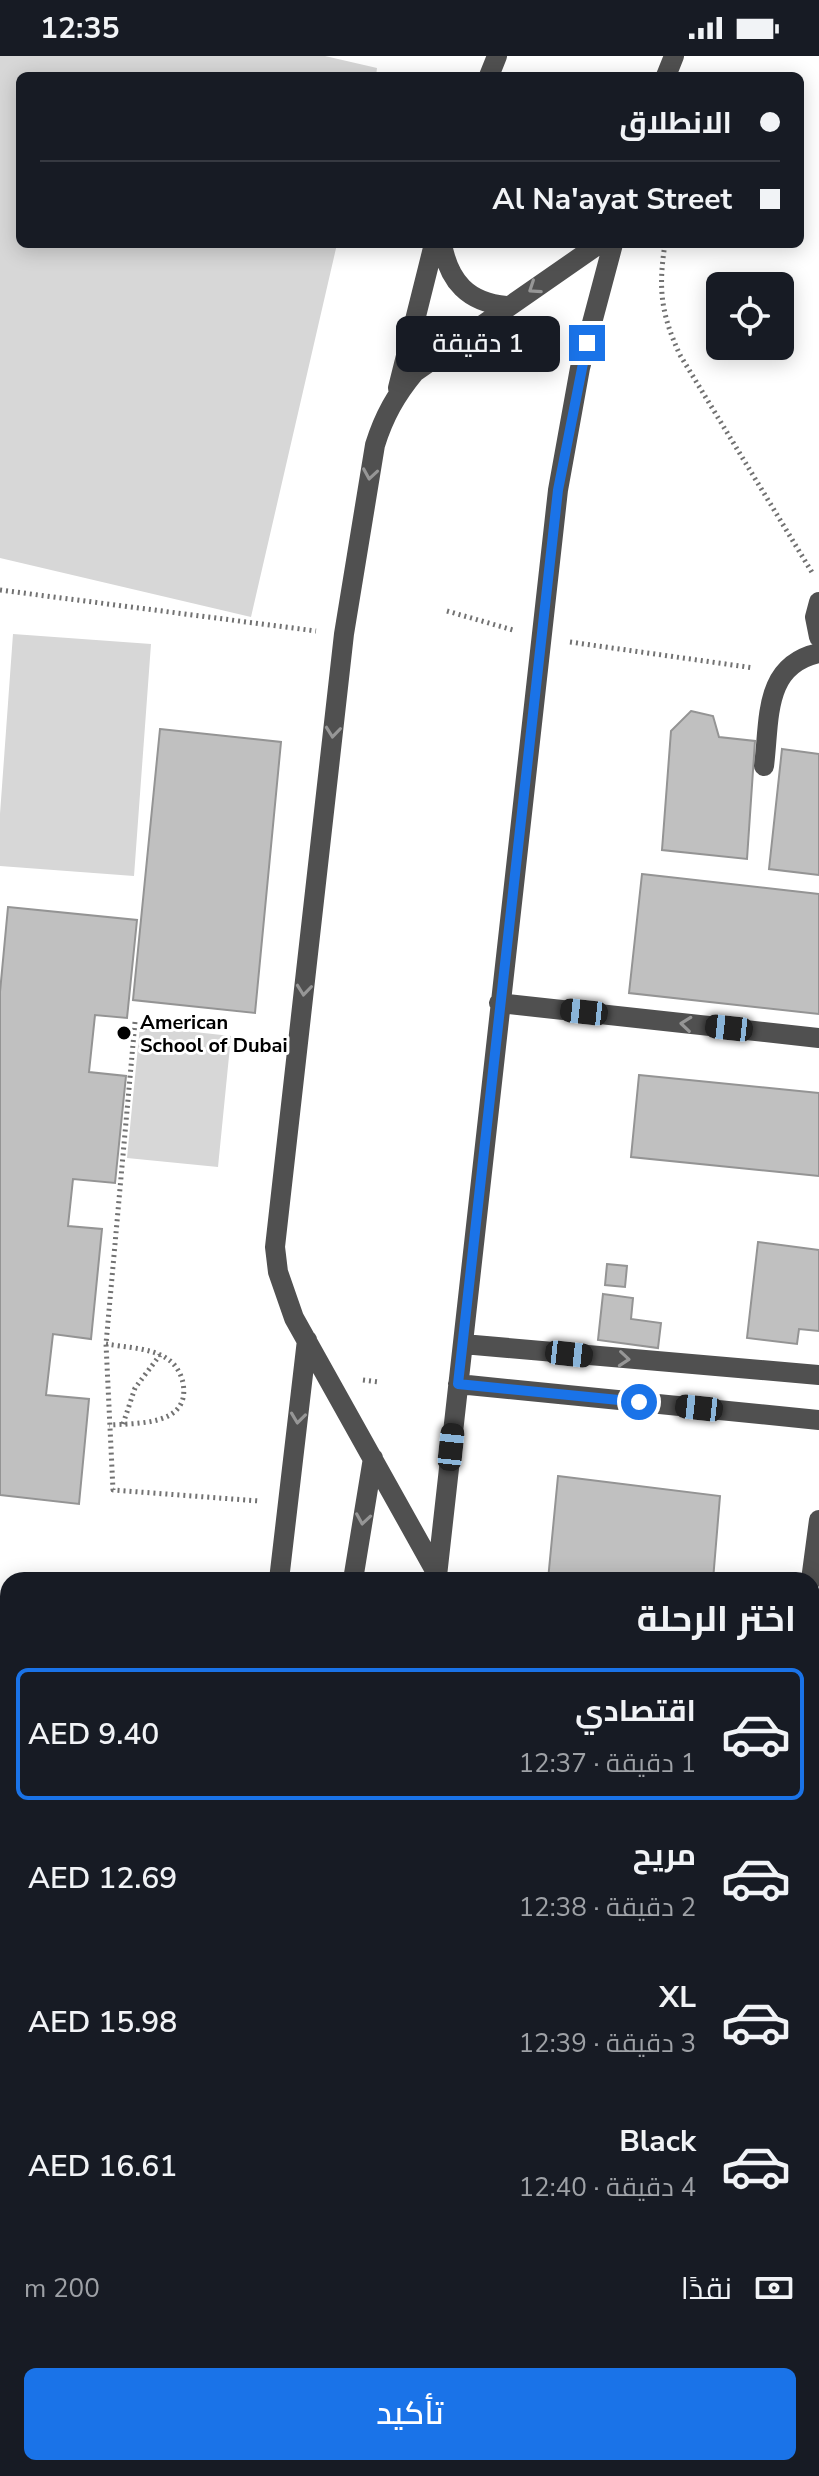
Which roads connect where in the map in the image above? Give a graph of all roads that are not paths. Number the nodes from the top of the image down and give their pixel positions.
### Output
1 (433, 248) edge
2 (443, 248) edge
3 (593, 248) edge
4 (612, 248) edge
5 (506, 306) junction
6 (396, 395) junction
7 (819, 602) edge
8 (819, 637) edge
9 (819, 653) edge
10 (764, 766) dead end
11 (499, 1003) junction
12 (819, 1038) edge
13 (307, 1340) junction
14 (463, 1344) junction
15 (819, 1375) edge
16 (458, 1384) junction
17 (819, 1420) edge
18 (373, 1458) junction
19 (819, 1520) edge
20 (280, 1572) edge
21 (354, 1572) edge
22 (433, 1572) edge
23 (437, 1572) edge
24 (812, 1572) edge

1 - 6 street
2 - 5 street
3 -> 5 street
4 - 11 street
5 - 6 street
6 -> 13 street
7 - 8 street
9 - 10 street
12 -> 11 street
11 - 14 street
13 - 18 street
13 -> 20 street
14 -> 15 street
14 - 16 street
16 - 17 street
16 - 23 street
18 -> 21 street
18 - 22 street
19 - 24 street

